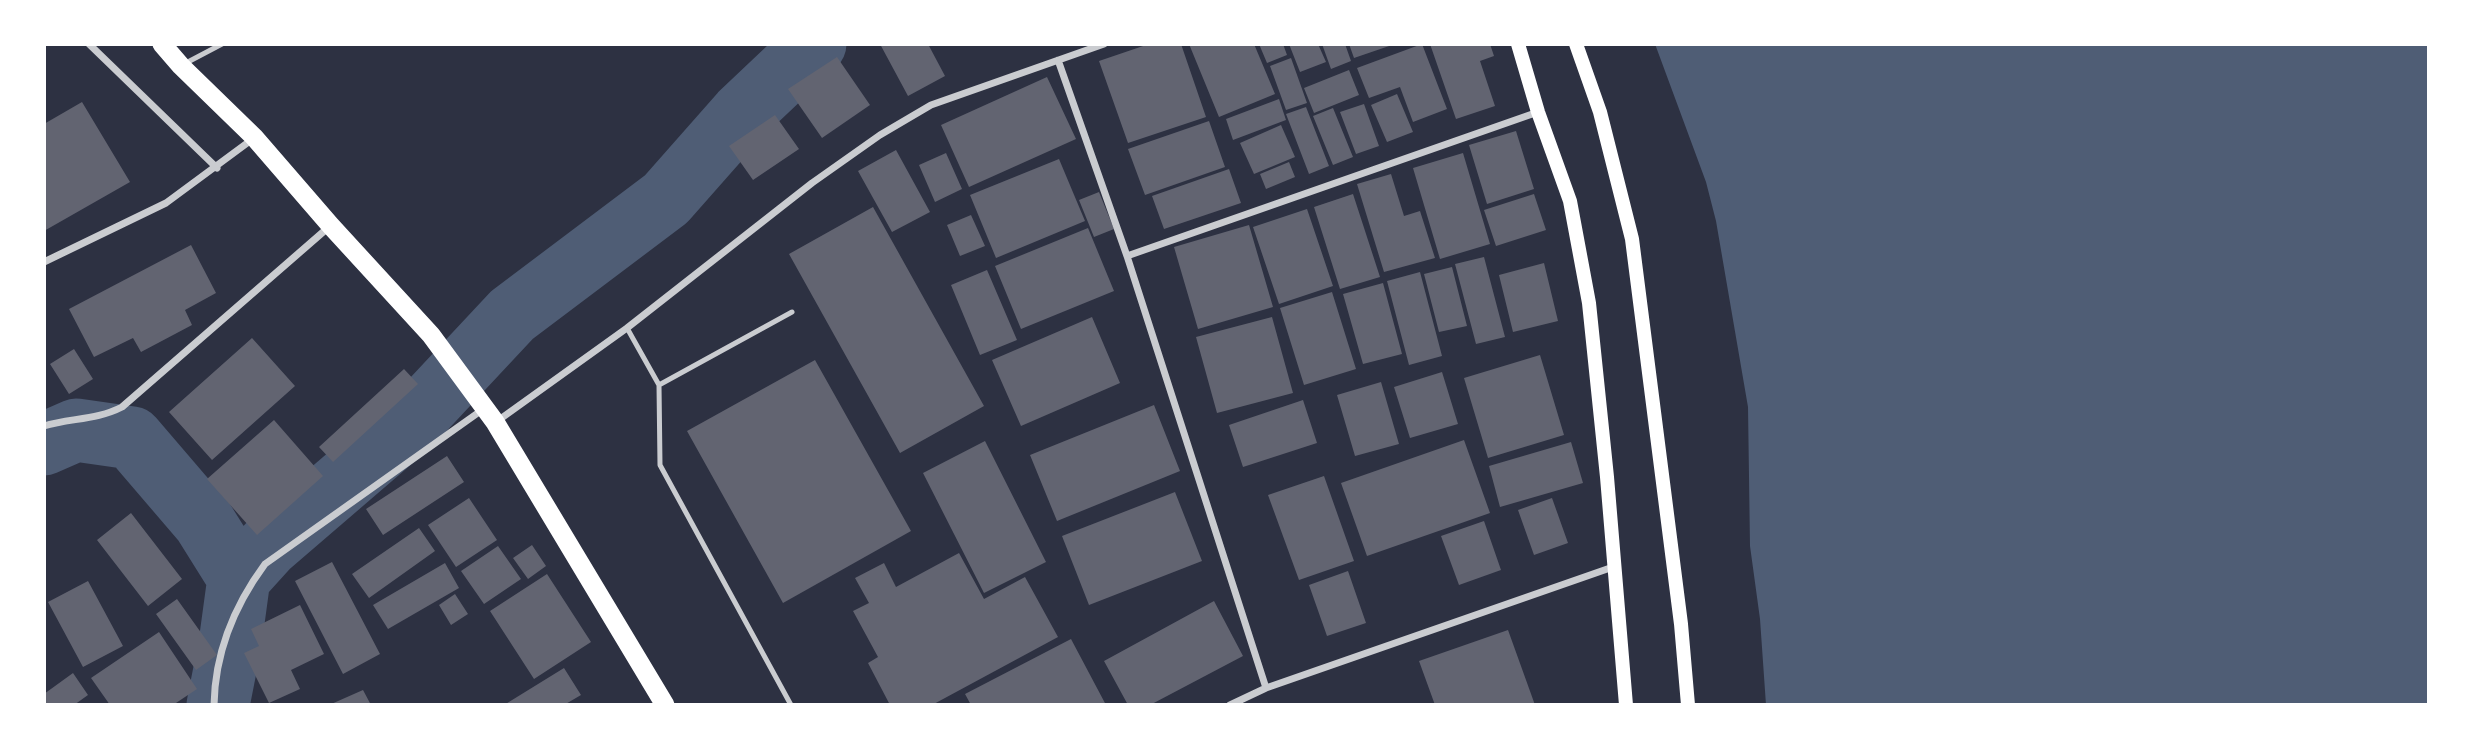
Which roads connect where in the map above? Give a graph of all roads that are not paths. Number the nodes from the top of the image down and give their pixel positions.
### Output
1 (89, 44) edge
2 (162, 44) edge
3 (222, 44) edge
4 (1104, 44) edge
5 (1518, 44) edge
6 (1576, 44) edge
7 (1058, 60) junction
8 (181, 66) junction
9 (1538, 112) junction
10 (254, 137) junction
11 (217, 167) junction
12 (331, 226) junction
13 (1127, 256) junction
14 (44, 262) edge
15 (792, 312) dead end
16 (627, 328) junction
17 (659, 385) junction
18 (485, 407) junction
19 (44, 426) edge
20 (1613, 567) junction
21 (1266, 688) junction
22 (214, 705) edge
23 (665, 705) edge
24 (791, 705) edge
25 (1230, 705) edge
26 (1626, 705) edge
27 (1688, 705) edge

1 - 11 street
2 - 8 highway
3 - 8 lane
4 - 7 street
5 - 9 main road
6 - 27 main road
7 - 13 street
7 - 16 street
8 - 10 highway
9 - 13 street
9 - 20 main road
10 - 11 street
10 - 12 highway
11 - 14 street
12 - 18 highway
12 - 19 street
13 - 21 street
15 - 17 lane
16 - 17 lane
16 - 18 street
17 - 24 lane
18 - 22 street
18 - 23 highway
20 - 21 street
20 - 26 main road
21 - 25 street

